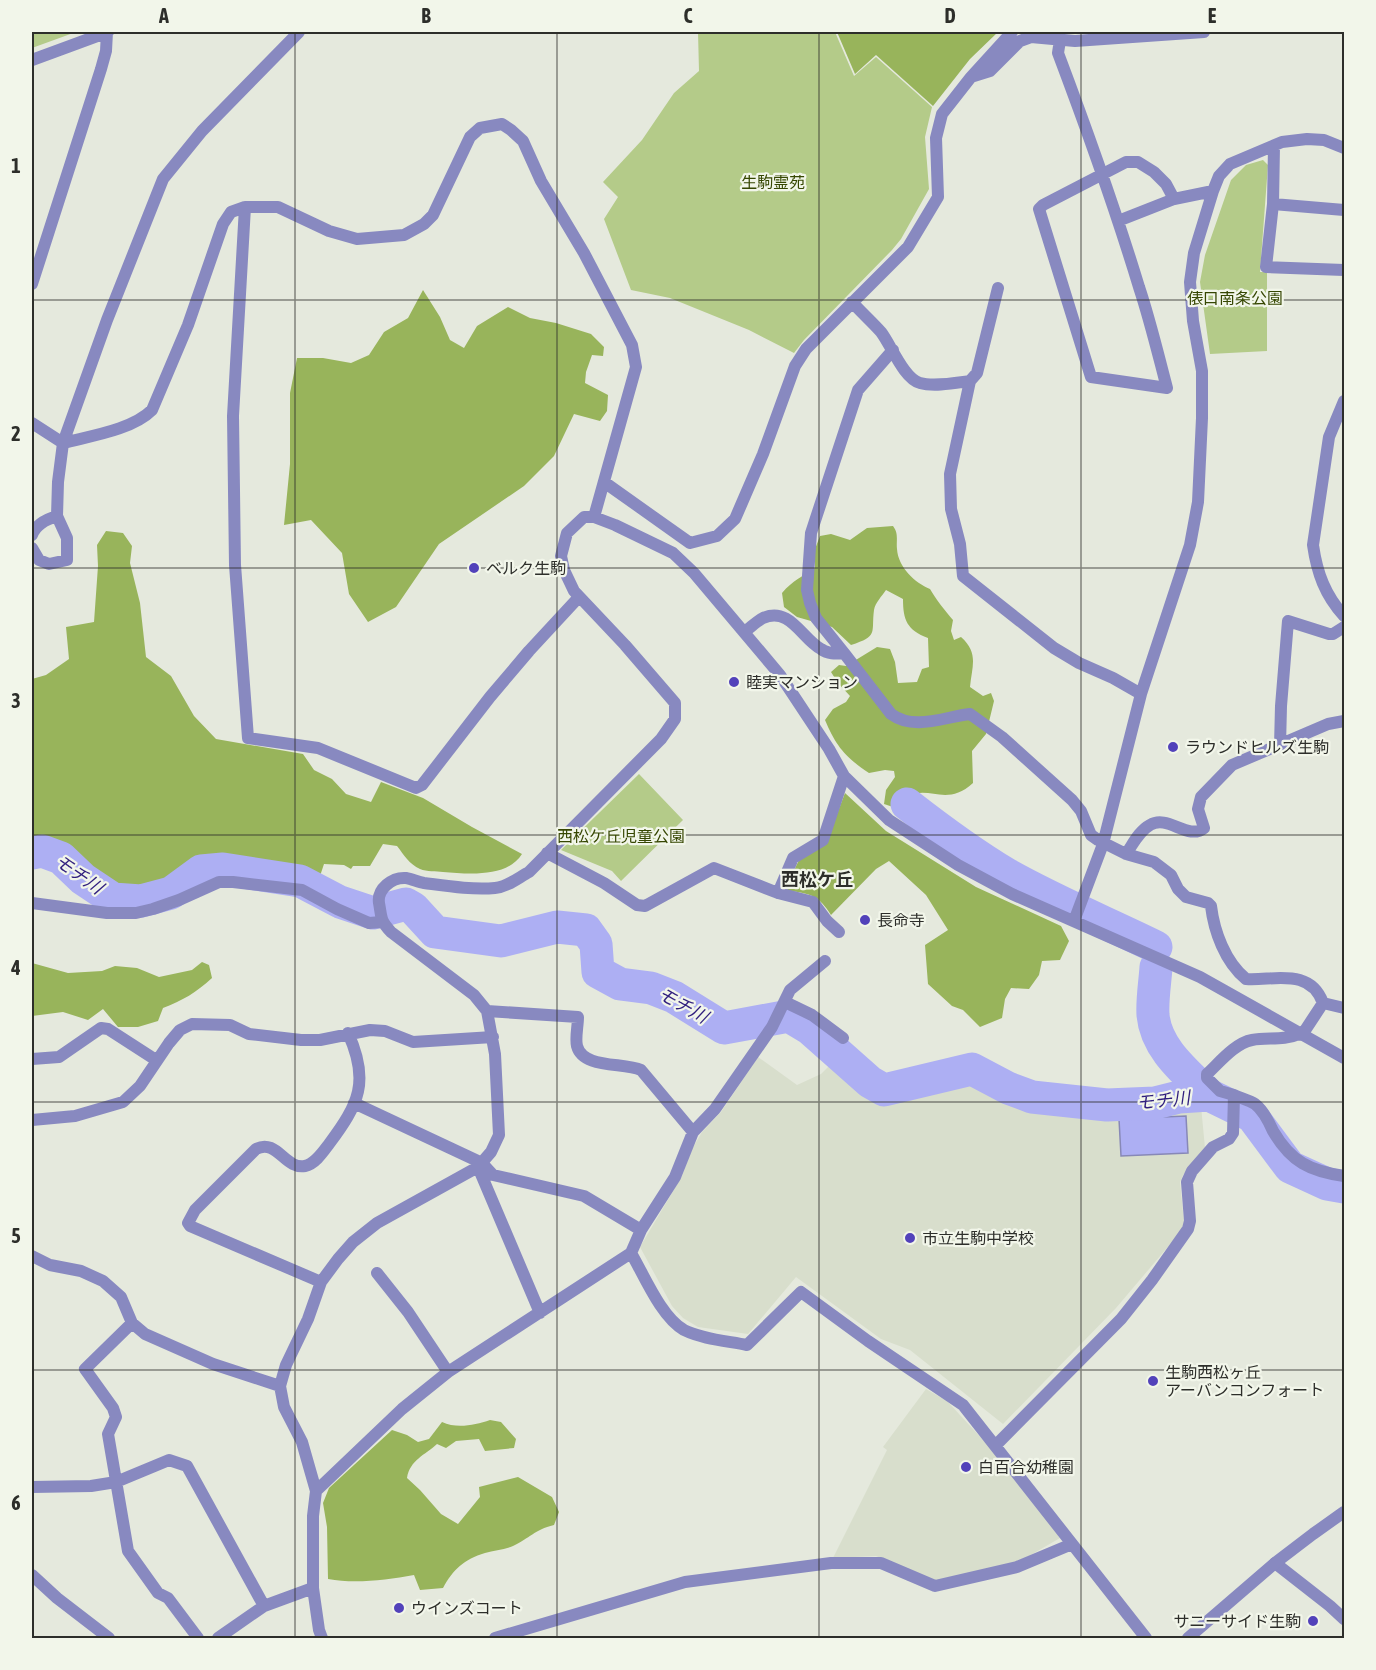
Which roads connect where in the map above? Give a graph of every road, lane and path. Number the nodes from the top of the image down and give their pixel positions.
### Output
1 (108, 32) edge
2 (299, 32) edge
3 (1012, 32) edge
4 (1204, 32) edge
5 (1060, 40) junction
6 (32, 60) edge
7 (971, 78) junction
8 (1274, 146) junction
9 (1344, 148) edge
10 (1102, 175) junction
11 (1213, 191) junction
12 (1174, 199) junction
13 (1273, 204) junction
14 (245, 207) junction
15 (1344, 210) edge
16 (1118, 221) junction
17 (37, 250) edge
18 (1344, 270) edge
19 (32, 284) edge
20 (998, 288) dead end
21 (852, 302) junction
22 (893, 350) junction
23 (970, 381) junction
24 (1344, 401) edge
25 (32, 423) edge
26 (63, 443) junction
27 (604, 482) junction
28 (57, 516) junction
29 (594, 517) junction
30 (32, 535) edge
31 (32, 548) edge
32 (579, 597) junction
33 (1344, 616) edge
34 (1344, 627) edge
35 (744, 632) junction
36 (843, 653) junction
37 (1141, 694) junction
38 (1344, 721) edge
39 (1280, 746) junction
40 (844, 776) junction
41 (1103, 844) junction
42 (547, 853) junction
43 (1126, 854) junction
44 (778, 892) junction
45 (32, 903) edge
46 (1075, 919) junction
47 (382, 922) junction
48 (839, 932) dead end
49 (825, 961) dead end
50 (1323, 1003) junction
51 (784, 1004) junction
52 (1344, 1008) edge
53 (487, 1011) junction
54 (348, 1033) junction
55 (1300, 1035) junction
56 (493, 1037) junction
57 (843, 1038) dead end
58 (1344, 1058) edge
59 (32, 1059) edge
60 (156, 1060) junction
61 (1234, 1097) junction
62 (354, 1103) junction
63 (32, 1120) edge
64 (693, 1132) junction
65 (480, 1165) junction
66 (1344, 1176) edge
67 (642, 1230) junction
68 (631, 1253) junction
69 (32, 1256) edge
70 (377, 1273) dead end
71 (321, 1282) junction
72 (540, 1313) junction
73 (132, 1323) junction
74 (448, 1372) junction
75 (280, 1386) junction
76 (996, 1445) junction
77 (116, 1482) junction
78 (32, 1487) edge
79 (316, 1491) junction
80 (1344, 1512) edge
81 (1072, 1544) junction
82 (1275, 1563) junction
83 (32, 1575) edge
84 (313, 1588) junction
85 (264, 1606) junction
86 (1344, 1619) edge
87 (109, 1638) edge
88 (198, 1638) edge
89 (218, 1638) edge
90 (322, 1638) edge
91 (495, 1638) edge
92 (1146, 1638) edge
93 (1188, 1638) edge

1 - 6 street
1 - 17 street
2 - 26 street
3 - 7 street
4 - 5 street
5 - 7 street
5 - 10 street
7 - 21 street
8 - 9 street
8 - 11 street
8 - 13 street
10 - 12 street
10 - 16 street
10 - 16 street
11 - 12 street
11 - 37 street
12 - 16 street
13 - 15 street
13 - 18 street
14 - 26 street
14 - 27 street
14 - 32 street
17 - 19 street
20 - 23 street
21 - 22 street
21 - 27 street
22 - 23 street
22 - 36 street
23 - 37 street
24 - 33 street
25 - 26 street
26 - 28 street
27 - 29 street
28 - 30 street
28 - 31 street
29 - 32 street
29 - 35 street
32 - 42 street
34 - 39 street
35 - 36 street
35 - 40 street
36 - 41 street
37 - 41 street
38 - 39 street
39 - 43 street
40 - 44 street
40 - 46 street
41 - 43 street
41 - 46 street
42 - 44 street
42 - 47 street
43 - 50 street
44 - 48 street
45 - 47 street
46 - 55 street
47 - 53 street
49 - 51 street
50 - 52 street
50 - 55 street
51 - 57 street
51 - 64 street
53 - 56 street
53 - 64 street
54 - 56 street
54 - 60 street
54 - 62 street
55 - 58 street
55 - 61 street
56 - 65 street
59 - 60 street
60 - 63 street
61 - 66 street
61 - 76 street
62 - 65 street
62 - 71 street
64 - 67 street
65 - 67 street
65 - 71 street
65 - 72 street
67 - 68 street
68 - 72 street
68 - 76 street
69 - 73 street
70 - 74 street
71 - 75 street
72 - 74 street
73 - 75 street
73 - 77 street
74 - 79 street
75 - 79 street
76 - 81 street
77 - 78 street
77 - 85 street
77 - 88 street
79 - 84 street
80 - 82 street
81 - 91 street
81 - 92 street
82 - 86 street
82 - 93 street
83 - 87 street
84 - 85 street
84 - 90 street
85 - 89 street

